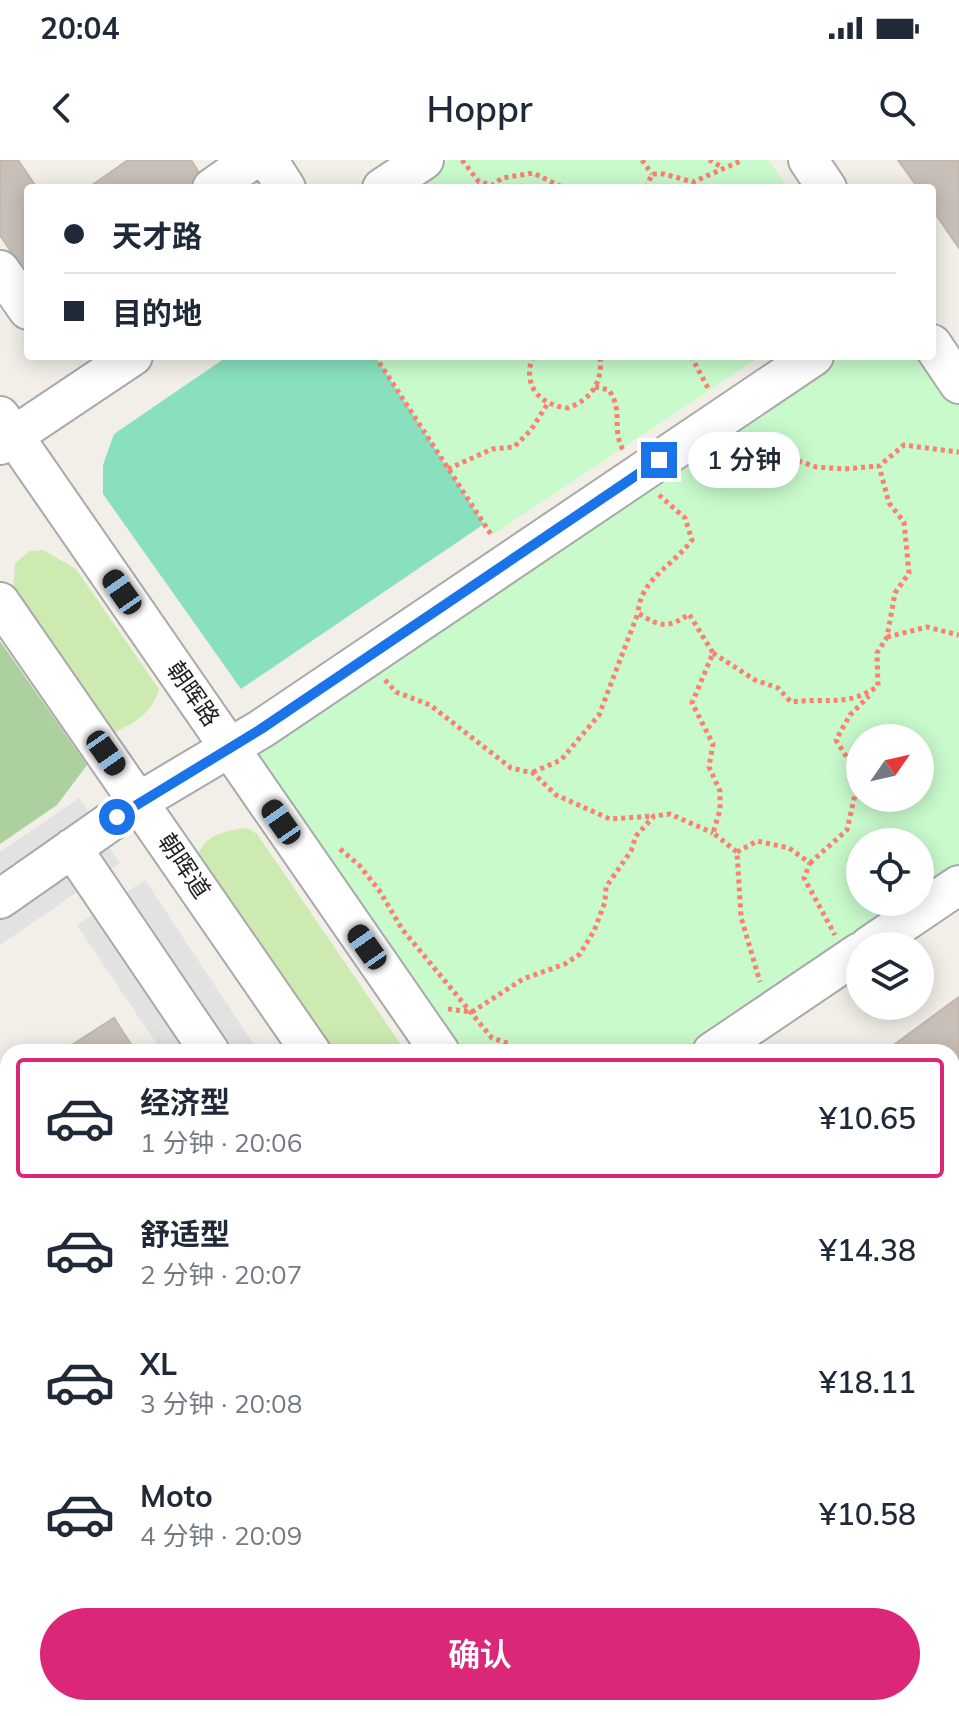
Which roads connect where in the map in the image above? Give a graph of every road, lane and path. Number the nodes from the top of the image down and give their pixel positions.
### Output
1 (252, 160) edge
2 (268, 160) edge
3 (424, 160) edge
4 (462, 160) edge
5 (642, 160) edge
6 (709, 160) edge
7 (743, 160) edge
8 (808, 160) edge
9 (724, 167) junction
10 (652, 174) junction
11 (218, 184) edge
12 (283, 184) edge
13 (388, 184) edge
14 (488, 184) edge
15 (494, 184) edge
16 (556, 184) edge
17 (648, 184) edge
18 (691, 184) edge
19 (696, 184) edge
20 (824, 184) edge
21 (0, 270) edge
22 (24, 304) edge
23 (936, 350) edge
24 (126, 360) edge
25 (378, 360) edge
26 (532, 360) edge
27 (600, 360) edge
28 (693, 360) edge
29 (808, 360) edge
30 (959, 384) edge
31 (595, 387) junction
32 (548, 403) junction
33 (726, 415) junction
34 (5, 432) edge
35 (959, 452) edge
36 (879, 466) junction
37 (448, 469) junction
38 (637, 475) junction
39 (509, 562) junction
40 (0, 602) edge
41 (638, 613) junction
42 (959, 635) edge
43 (887, 637) junction
44 (713, 653) junction
45 (367, 658) junction
46 (878, 686) junction
47 (230, 749) junction
48 (533, 773) junction
49 (140, 801) junction
50 (654, 816) junction
51 (713, 833) junction
52 (330, 845) dead end
53 (72, 848) junction
54 (737, 852) junction
55 (810, 863) junction
56 (959, 885) edge
57 (0, 899) edge
58 (889, 932) edge
59 (846, 937) edge
60 (846, 961) edge
61 (402, 997) junction
62 (472, 1012) junction
63 (764, 1016) junction
64 (205, 1044) edge
65 (306, 1044) edge
66 (434, 1044) edge
67 (510, 1044) edge
68 (724, 1044) edge

1 - 11 street
2 - 12 street
3 - 13 street
4 - 14 path
5 - 10 path
6 - 9 path
7 - 9 path
8 - 20 street
9 - 19 path
10 - 17 path
10 - 18 path
15 - 16 path
21 - 22 street
23 - 30 street
24 - 34 street
25 - 37 path
26 - 32 path
27 - 31 path
28 - 33 path
29 - 33 street
31 - 32 path
31 - 38 path
32 - 37 path
33 - 36 path
33 - 38 street
34 - 47 street, 朝晖路
35 - 36 path
36 - 43 path
37 - 39 path
38 - 39 street
38 - 41 path
39 - 45 street
40 - 49 street, 朝晖道
41 - 44 path
41 - 48 path
42 - 43 path
43 - 46 path
44 - 46 path
44 - 51 path
45 - 47 street
45 - 48 path
46 - 55 path
47 - 49 street
47 - 61 street, 朝晖路
48 - 50 path
49 - 53 street
49 - 65 street, 朝晖道
50 - 51 path
50 - 62 path
51 - 54 path
52 - 62 path
53 - 57 street
53 - 64 street
54 - 55 path
54 - 63 path
55 - 59 path
56 - 58 street
60 - 63 street
61 - 62 path
61 - 66 street, 朝晖路
62 - 67 path
63 - 68 street

